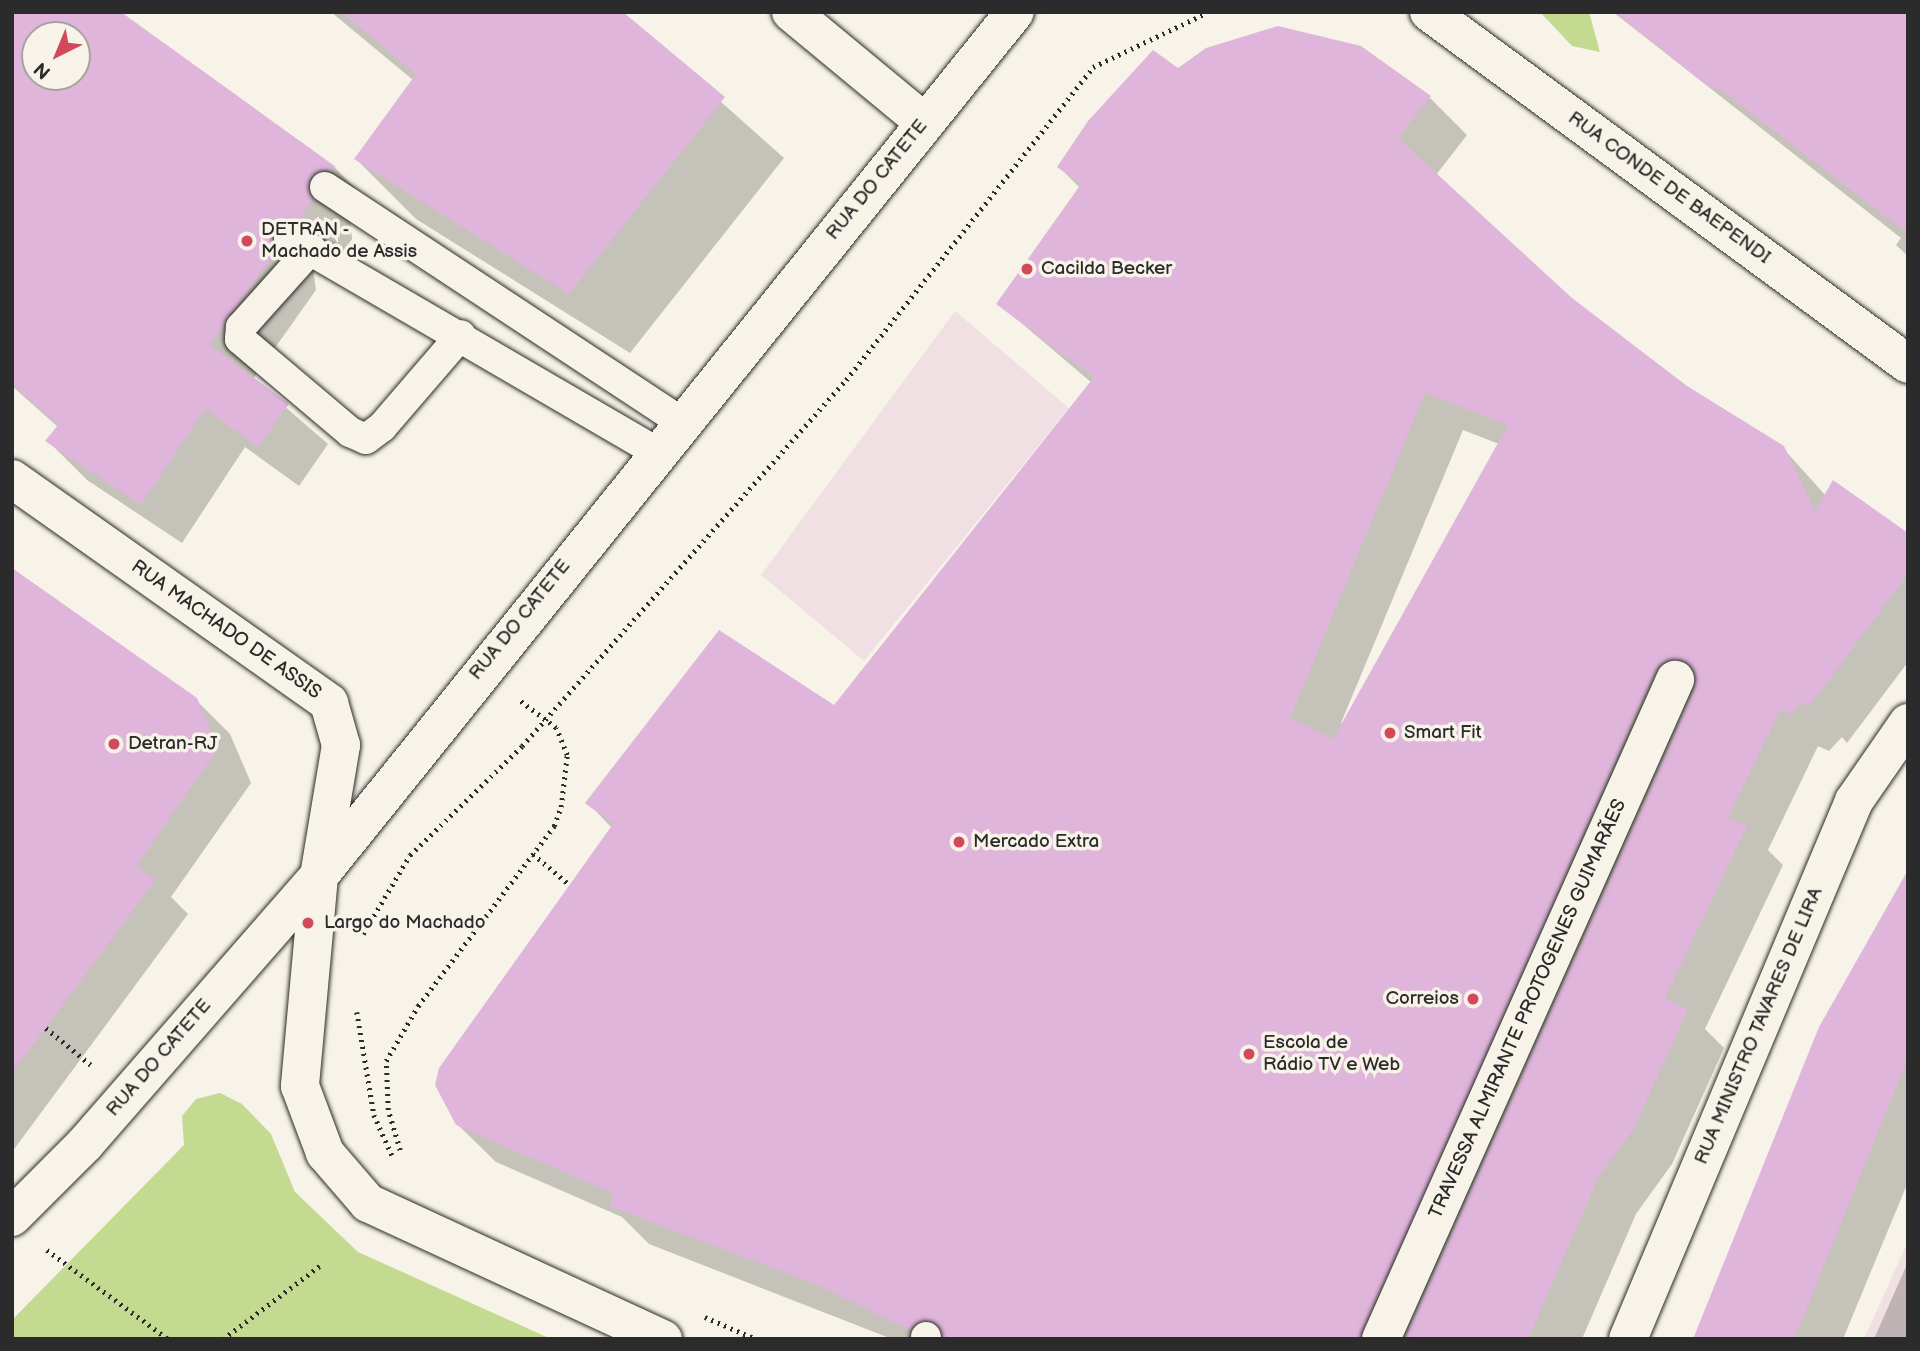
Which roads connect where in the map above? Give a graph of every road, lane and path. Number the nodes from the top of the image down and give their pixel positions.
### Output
1 (791, 12) edge
2 (1015, 12) edge
3 (1429, 12) edge
4 (1206, 13) edge
5 (924, 122) junction
6 (325, 187) dead end
7 (461, 335) junction
8 (1908, 364) edge
9 (681, 422) junction
10 (656, 452) junction
11 (12, 480) edge
12 (1675, 680) dead end
13 (1908, 723) edge
14 (556, 728) dead end
15 (533, 853) junction
16 (319, 876) junction
17 (570, 885) dead end
18 (355, 948) dead end
19 (354, 998) dead end
20 (46, 1028) dead end
21 (127, 1095) junction
22 (400, 1150) dead end
23 (398, 1167) dead end
24 (23, 1229) edge
25 (321, 1265) dead end
26 (691, 1311) dead end
27 (168, 1339) edge
28 (223, 1339) edge
29 (663, 1339) edge
30 (756, 1339) edge
31 (1381, 1339) edge
32 (1628, 1339) edge

1 - 5 street
2 - 5 street, RUA DO CATETE
3 - 8 street, RUA CONDE DE BAEPENDI
4 - 18 path
5 - 9 street, RUA DO CATETE
6 - 9 lane
7 - 7 lane
7 - 10 lane
9 - 10 street, RUA DO CATETE
10 - 16 street, RUA DO CATETE
11 - 16 street, RUA MACHADO DE ASSIS
12 - 31 street, TRAVESSA ALMIRANTE PROTOGENES GUIMARÃES
13 - 32 street, RUA MINISTRO TAVARES DE LIRA
14 - 15 path
15 - 17 path
15 - 22 path
16 - 21 street, RUA DO CATETE
16 - 29 street
19 - 23 path
20 - 21 path
21 - 24 street, RUA DO CATETE
24 - 27 path
25 - 28 path
26 - 30 path

